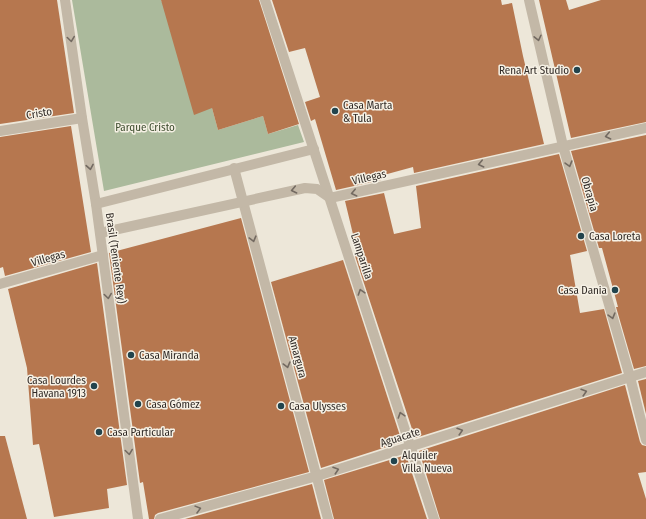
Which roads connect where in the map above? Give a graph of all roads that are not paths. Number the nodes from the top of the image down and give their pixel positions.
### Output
1 (65, 0) edge
2 (265, 0) edge
3 (528, 0) edge
4 (82, 118) junction
5 (646, 128) edge
6 (0, 131) edge
7 (312, 144) junction
8 (563, 146) junction
9 (234, 168) junction
10 (330, 198) junction
11 (243, 202) junction
12 (96, 204) junction
13 (100, 233) junction
14 (103, 255) junction
15 (0, 284) edge
16 (646, 372) edge
17 (630, 377) junction
18 (646, 440) edge
19 (411, 446) junction
20 (318, 476) junction
21 (138, 519) edge
22 (160, 519) edge
23 (328, 519) edge
24 (434, 519) edge

1 -> 4 street, Brasil (Teniente Rey)
2 - 7 street, Lamparilla
3 -> 8 street, Obrapía
4 - 6 street, Cristo
4 -> 12 street, Brasil (Teniente Rey)
5 -> 8 street, Villegas
7 - 9 street
7 - 10 street, Lamparilla
8 -> 10 street, Villegas
8 -> 17 street, Obrapía
9 - 11 street, Amargura
9 - 12 street
10 -> 11 street
19 -> 10 street, Lamparilla
11 - 13 street
11 -> 20 street, Amargura
12 - 13 street, Brasil (Teniente Rey)
13 - 14 street, Brasil (Teniente Rey)
14 - 15 street, Villegas
14 -> 21 street, Brasil (Teniente Rey)
16 - 17 street, Aguacate
17 - 18 street, Obrapía
19 -> 17 street, Aguacate
20 -> 19 street, Aguacate
19 - 24 street, Lamparilla
22 -> 20 street, Aguacate
20 - 23 street, Amargura

